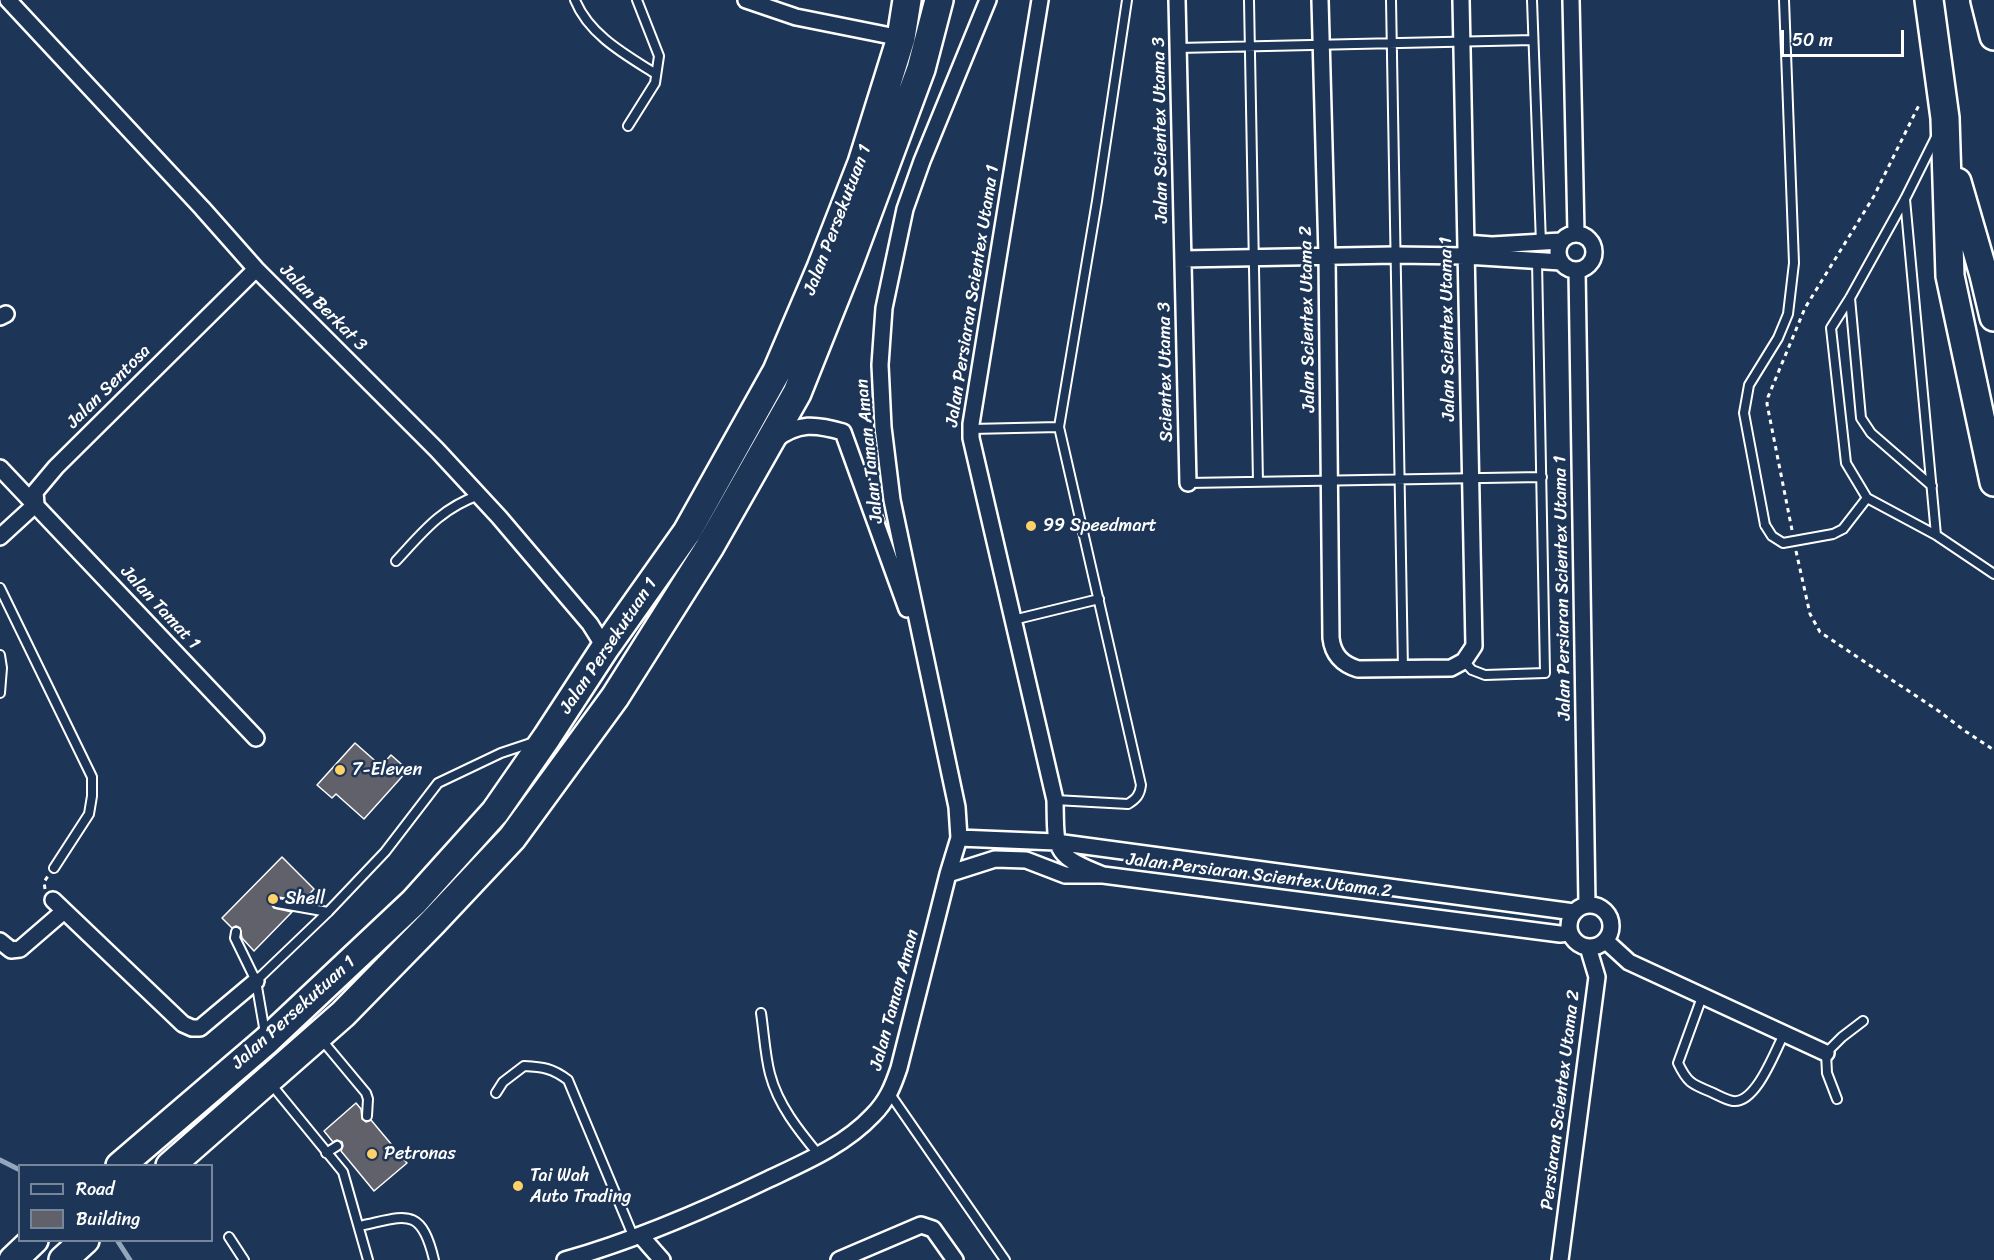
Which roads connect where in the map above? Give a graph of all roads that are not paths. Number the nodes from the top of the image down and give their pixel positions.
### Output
1 (8, 0) edge
2 (575, 0) edge
3 (638, 0) edge
4 (746, 0) edge
5 (907, 0) edge
6 (939, 0) edge
7 (988, 0) edge
8 (1040, 0) edge
9 (1127, 0) edge
10 (1177, 0) edge
11 (1249, 0) edge
12 (1320, 0) edge
13 (1390, 0) edge
14 (1461, 0) edge
15 (1532, 0) edge
16 (1571, 0) edge
17 (1784, 0) edge
18 (1929, 0) edge
19 (1985, 0) edge
20 (1994, 36) edge
21 (901, 38) junction
22 (1533, 40) junction
23 (1462, 42) junction
24 (1391, 43) junction
25 (1321, 45) junction
26 (1250, 46) junction
27 (1178, 48) junction
28 (657, 74) junction
29 (1946, 118) junction
30 (628, 126) dead end
31 (1947, 146) junction
32 (1905, 199) junction
33 (1576, 233) junction
34 (1561, 241) junction
35 (1541, 243) junction
36 (1466, 249) junction
37 (1395, 255) junction
38 (1327, 256) junction
39 (1254, 257) junction
40 (1183, 259) junction
41 (1537, 261) junction
42 (1562, 262) junction
43 (256, 269) junction
44 (1576, 270) junction
45 (1850, 298) junction
46 (1994, 317) edge
47 (1059, 427) junction
48 (971, 429) junction
49 (763, 449) junction
50 (0, 468) edge
51 (1542, 477) junction
52 (1471, 478) junction
53 (1400, 480) junction
54 (1329, 481) junction
55 (1258, 482) junction
56 (1994, 482) edge
57 (1188, 483) joint
58 (1932, 486) junction
59 (479, 495) junction
60 (1867, 498) junction
61 (36, 504) junction
62 (1936, 535) junction
63 (0, 537) edge
64 (396, 561) dead end
65 (1994, 574) edge
66 (0, 588) edge
67 (1099, 599) junction
68 (5, 601) junction
69 (0, 609) edge
70 (1013, 620) junction
71 (605, 648) junction
72 (0, 655) edge
73 (1466, 658) junction
74 (925, 660) junction
75 (1403, 669) junction
76 (0, 693) edge
77 (547, 737) junction
78 (256, 738) dead end
79 (1054, 800) junction
80 (958, 838) junction
81 (1056, 842) junction
82 (54, 868) dead end
83 (948, 874) junction
84 (1103, 875) junction
85 (277, 903) dead end
86 (1581, 909) junction
87 (328, 912) junction
88 (236, 932) dead end
89 (1570, 933) junction
90 (0, 941) edge
91 (1606, 941) junction
92 (1588, 947) junction
93 (256, 981) junction
94 (1702, 997) junction
95 (760, 1013) dead end
96 (1863, 1021) dead end
97 (1784, 1034) junction
98 (318, 1035) junction
99 (266, 1041) junction
100 (1826, 1053) junction
101 (268, 1081) junction
102 (496, 1093) dead end
103 (890, 1094) junction
104 (1837, 1099) dead end
105 (368, 1116) dead end
106 (337, 1146) dead end
107 (326, 1153) junction
108 (819, 1155) junction
109 (122, 1164) edge
110 (172, 1164) edge
111 (359, 1226) junction
112 (229, 1237) dead end
113 (637, 1237) junction
114 (32, 1242) edge
115 (83, 1242) edge
116 (617, 1253) edge
117 (13, 1260) edge
118 (63, 1260) edge
119 (244, 1260) edge
120 (368, 1260) edge
121 (434, 1260) edge
122 (566, 1260) edge
123 (662, 1260) edge
124 (839, 1260) edge
125 (955, 1260) edge
126 (1005, 1260) edge
127 (1560, 1260) edge

1 - 43 street, Jalan Berkat 3
2 - 28 lane
3 - 28 lane
4 - 21 street
5 - 21 highway, Jalan Persekutuan 1
6 - 49 highway, Jalan Persekutuan 1
7 - 74 street, Jalan Taman Aman
8 - 48 street, Jalan Persiaran Scientex Utama 1
9 - 47 lane
10 - 27 street, Jalan Scientex Utama 3
11 - 26 lane
12 - 25 street, Jalan Scientex Utama 2
13 - 24 lane
14 - 23 street, Jalan Scientex Utama 1
15 - 22 lane
16 - 33 street
17 - 60 lane, bridge
18 - 29 highway
19 - 20 highway
21 - 71 highway, Jalan Persekutuan 1
22 - 23 lane
22 - 35 lane
23 - 24 lane
23 - 36 street, Jalan Scientex Utama 1
24 - 25 lane
24 - 37 lane
25 - 26 lane
25 - 38 street, Jalan Scientex Utama 2
26 - 27 lane
26 - 39 lane
27 - 40 street, Jalan Scientex Utama 3
28 - 30 lane
29 - 31 highway
29 - 32 lane
31 - 46 highway
31 - 56 highway
32 - 45 lane
32 - 58 lane
33 - 34 street
33 - 44 street
34 - 35 street
34 - 42 street
35 - 36 street
36 - 37 street
36 - 41 street
36 - 52 street, Jalan Scientex Utama 1
37 - 38 street
37 - 53 lane
38 - 39 street
38 - 54 street, Jalan Scientex Utama 2
39 - 40 street
39 - 55 lane
40 - 57 street, Scientex Utama 3
41 - 42 street
41 - 51 lane
42 - 44 street
43 - 59 street, Jalan Berkat 3
43 - 61 street, Jalan Sentosa
44 - 86 street, Jalan Persiaran Scientex Utama 1
45 - 58 lane
45 - 60 lane
47 - 48 lane
47 - 67 lane
48 - 70 street, Jalan Persiaran Scientex Utama 1
49 - 74 street, Jalan Taman Aman
49 - 98 highway, Jalan Persekutuan 1
50 - 61 street, Jalan Tamat 1
51 - 52 lane
51 - 73 lane
52 - 53 lane
52 - 73 street, Jalan Scientex Utama 1
53 - 54 lane
53 - 75 lane
54 - 55 lane
54 - 75 street, Jalan Scientex Utama 2
55 - 57 lane
58 - 62 lane
59 - 64 lane
59 - 71 street, Jalan Berkat 3
60 - 62 lane
61 - 63 street, Jalan Sentosa
61 - 78 street, Jalan Tamat 1
62 - 65 lane
66 - 68 lane
67 - 70 lane
67 - 79 lane
68 - 69 lane
68 - 82 lane
70 - 79 street, Jalan Persiaran Scientex Utama 1
71 - 77 highway, Jalan Persekutuan 1
72 - 76 lane
73 - 75 street
74 - 80 street, Jalan Taman Aman
77 - 87 lane
77 - 99 highway, Jalan Persekutuan 1
79 - 81 street, Jalan Persiaran Scientex Utama 1
80 - 81 street, Jalan Persiaran Scientex Utama 2
80 - 83 street, Jalan Taman Aman
81 - 84 street
81 - 86 street, Jalan Persiaran Scientex Utama 2
83 - 84 street, Jalan Persiaran Scientex Utama 2
83 - 103 street, Jalan Taman Aman
84 - 89 street, Jalan Persiaran Scientex Utama 2
85 - 87 lane
86 - 89 street
86 - 91 street
87 - 93 lane
88 - 93 lane
89 - 92 street
90 - 93 street
91 - 92 street
91 - 94 street
92 - 127 street, Persiaran Scientex Utama 2
93 - 99 lane
94 - 97 street
94 - 97 lane
95 - 108 lane
96 - 100 lane
97 - 100 street
98 - 101 highway, Jalan Persekutuan 1
98 - 105 lane
99 - 109 highway, Jalan Persekutuan 1
100 - 104 lane
101 - 107 lane
101 - 110 highway, Jalan Persekutuan 1
102 - 113 lane
103 - 108 street, Jalan Taman Aman
103 - 126 lane
106 - 107 lane
107 - 111 lane
108 - 113 street, Jalan Taman Aman
111 - 120 lane
111 - 121 lane
112 - 119 lane
113 - 116 street, Jalan Taman Aman
113 - 123 street
114 - 117 highway
115 - 118 highway
116 - 122 street, Jalan Taman Aman
124 - 125 street

